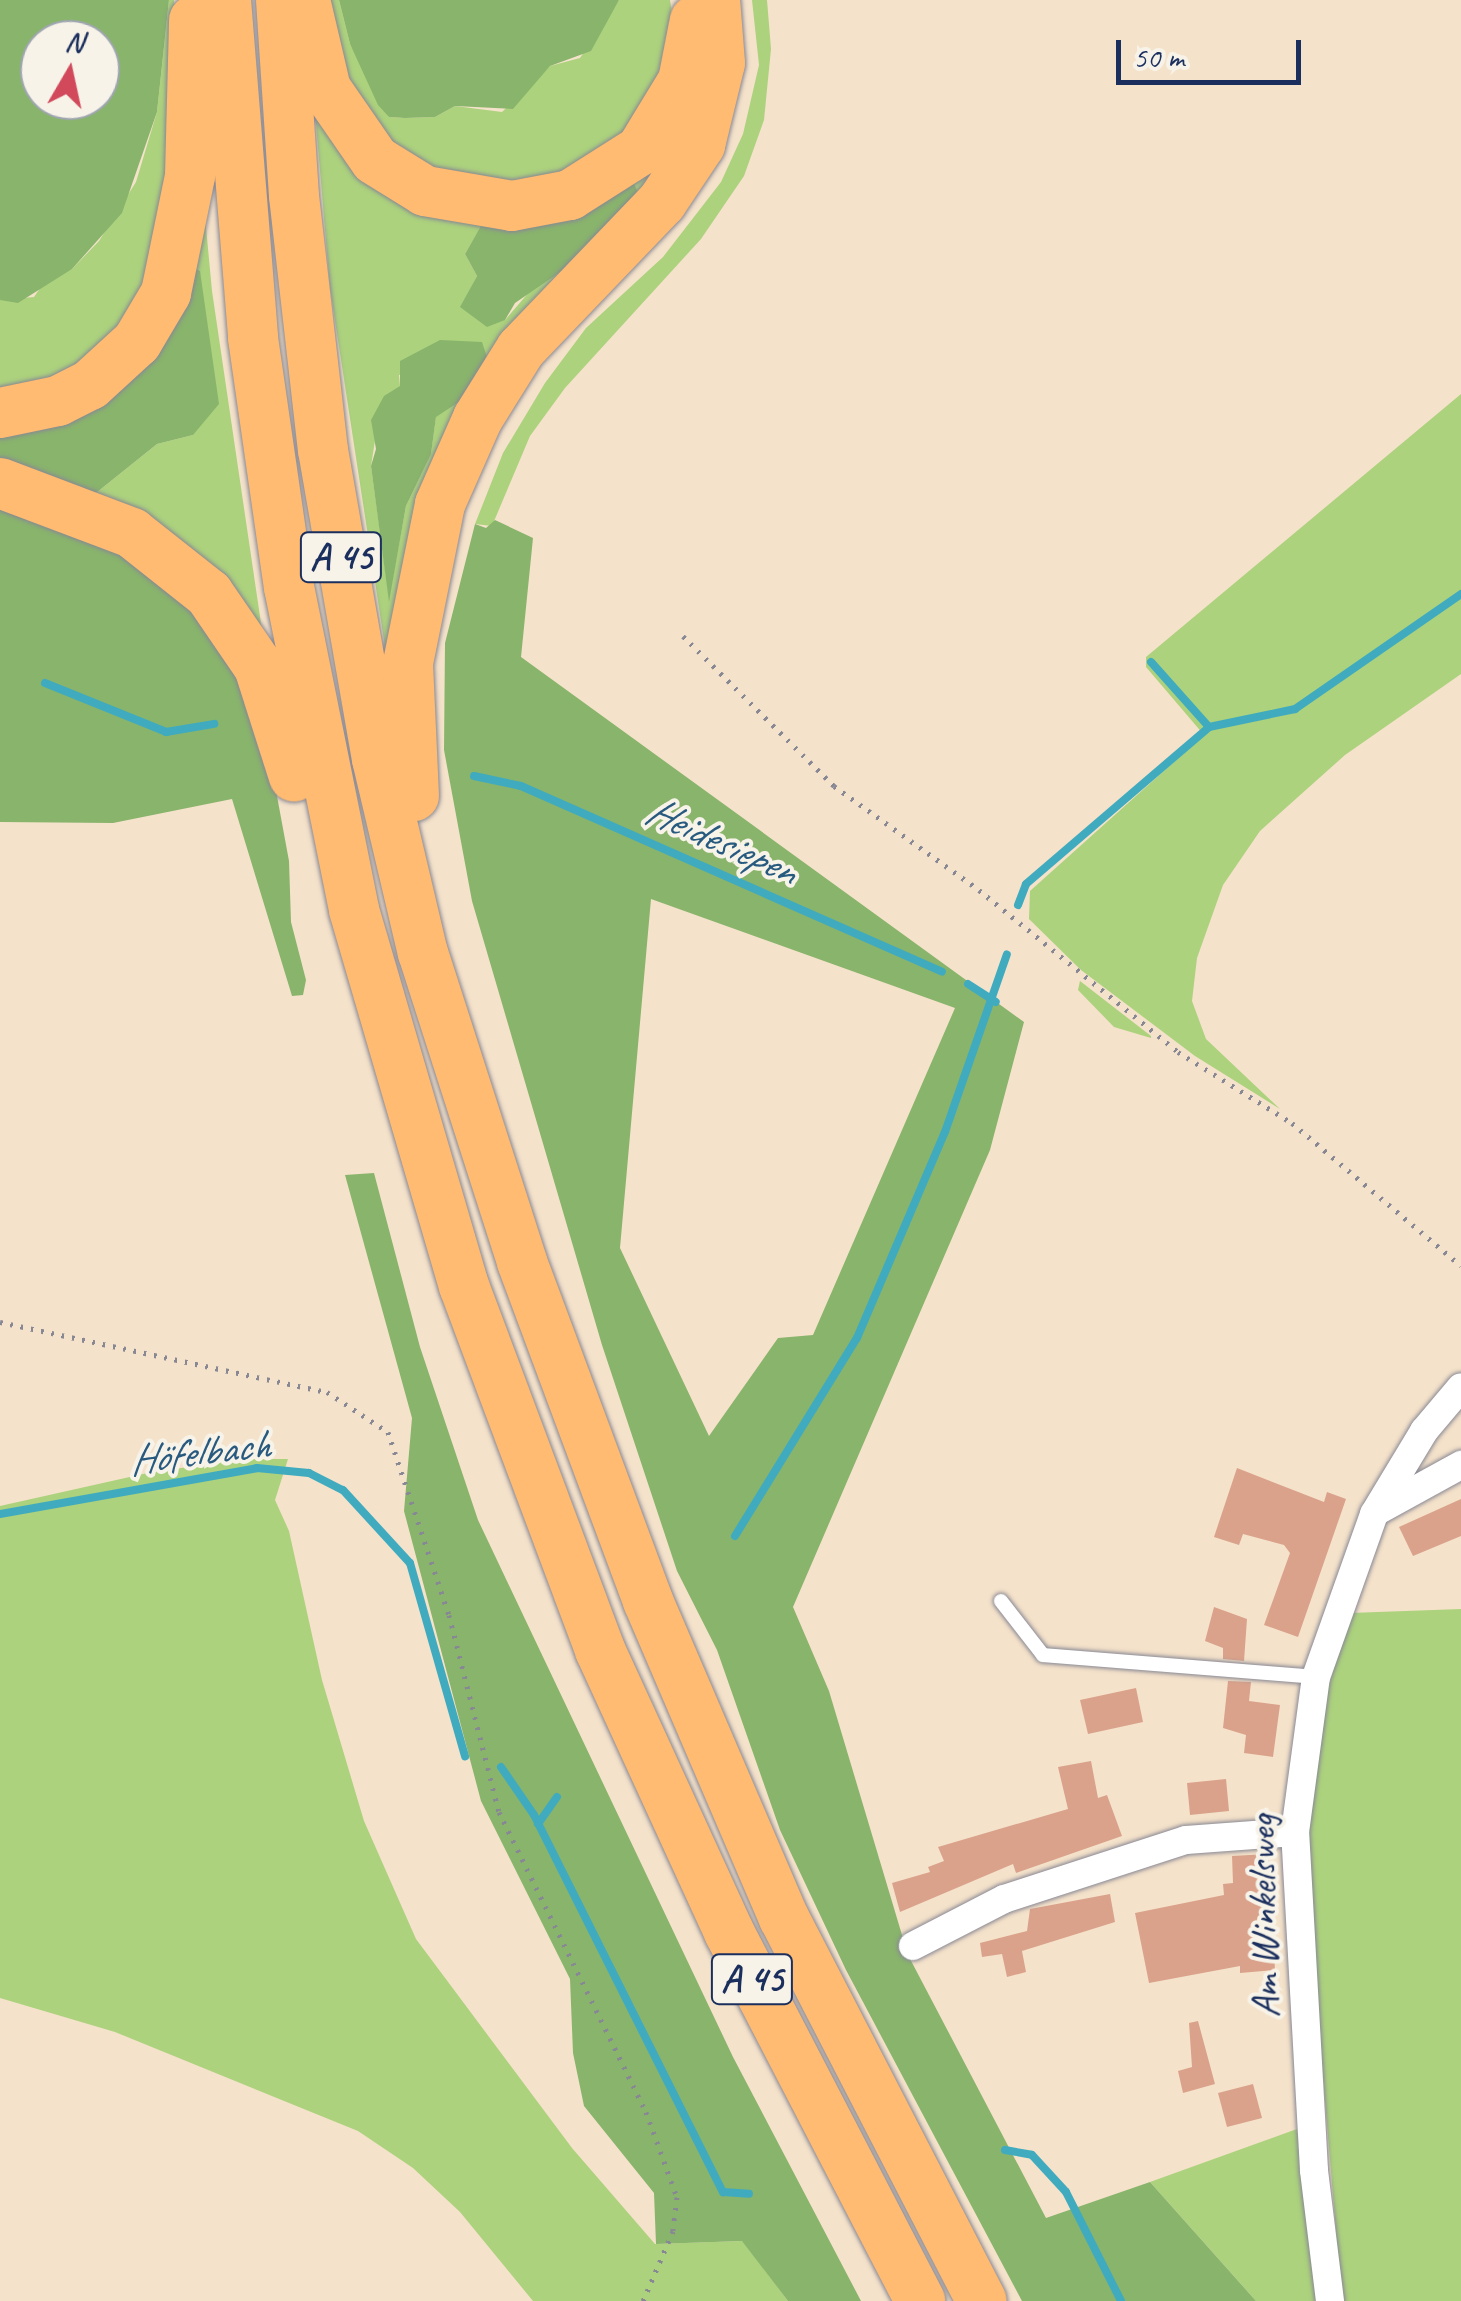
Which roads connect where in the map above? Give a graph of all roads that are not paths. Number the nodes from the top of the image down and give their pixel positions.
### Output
1 (194, 0) edge
2 (226, 0) edge
3 (281, 0) edge
4 (305, 0) edge
5 (695, 0) edge
6 (714, 0) edge
7 (0, 413) edge
8 (0, 483) edge
9 (354, 910) junction
10 (469, 1103) junction
11 (1461, 1387) edge
12 (1461, 1464) edge
13 (1374, 1514) junction
14 (1001, 1601) dead end
15 (1316, 1677) junction
16 (1295, 1832) junction
17 (913, 1946) dead end
18 (920, 2301) edge
19 (982, 2301) edge
20 (1330, 2301) edge

1 - 7 highway
2 - 9 highway, A 45
3 - 10 highway, A 45
4 - 5 highway
6 - 10 highway
8 - 9 highway
9 - 18 highway, A 45
10 - 19 highway, A 45
11 - 13 street, Am Winkelsweg
12 - 13 street
13 - 15 street, Am Winkelsweg
14 - 15 lane
15 - 16 street, Am Winkelsweg
16 - 17 street
16 - 20 street, Am Winkelsweg

